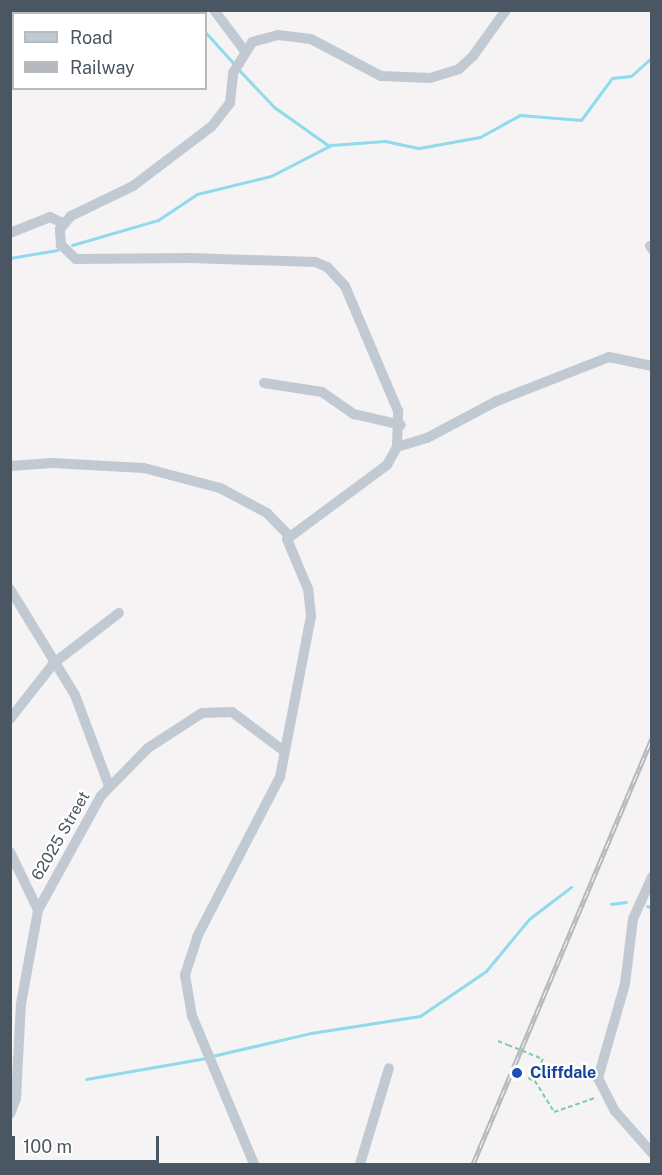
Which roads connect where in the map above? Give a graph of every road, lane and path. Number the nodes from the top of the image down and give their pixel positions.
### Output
1 (214, 10) edge
2 (506, 10) edge
3 (244, 50) junction
4 (63, 223) junction
5 (10, 233) edge
6 (651, 366) edge
7 (264, 383) dead end
8 (401, 425) junction
9 (397, 447) junction
10 (10, 466) edge
11 (289, 536) junction
12 (10, 589) edge
13 (119, 613) dead end
14 (54, 663) junction
15 (10, 719) edge
16 (284, 751) junction
17 (108, 786) junction
18 (10, 852) edge
19 (651, 877) edge
20 (38, 910) junction
21 (498, 1041) dead end
22 (389, 1068) dead end
23 (528, 1078) dead end
24 (535, 1081) junction
25 (603, 1094) junction
26 (10, 1114) edge
27 (651, 1153) edge
28 (254, 1164) edge
29 (360, 1164) edge

1 - 3 street
2 - 3 street
3 - 4 street
4 - 5 street
4 - 8 street
6 - 9 street
7 - 8 street
8 - 9 street
9 - 11 street
10 - 11 street
11 - 16 street
12 - 14 street
13 - 14 street
14 - 15 street
14 - 17 street
16 - 17 street, 62025 Street
16 - 28 street
17 - 20 street, 62025 Street
18 - 20 street
19 - 25 street
20 - 26 street, 62025 Street
21 - 24 path, bridge
22 - 29 street
23 - 24 path
24 - 25 path
25 - 27 street

